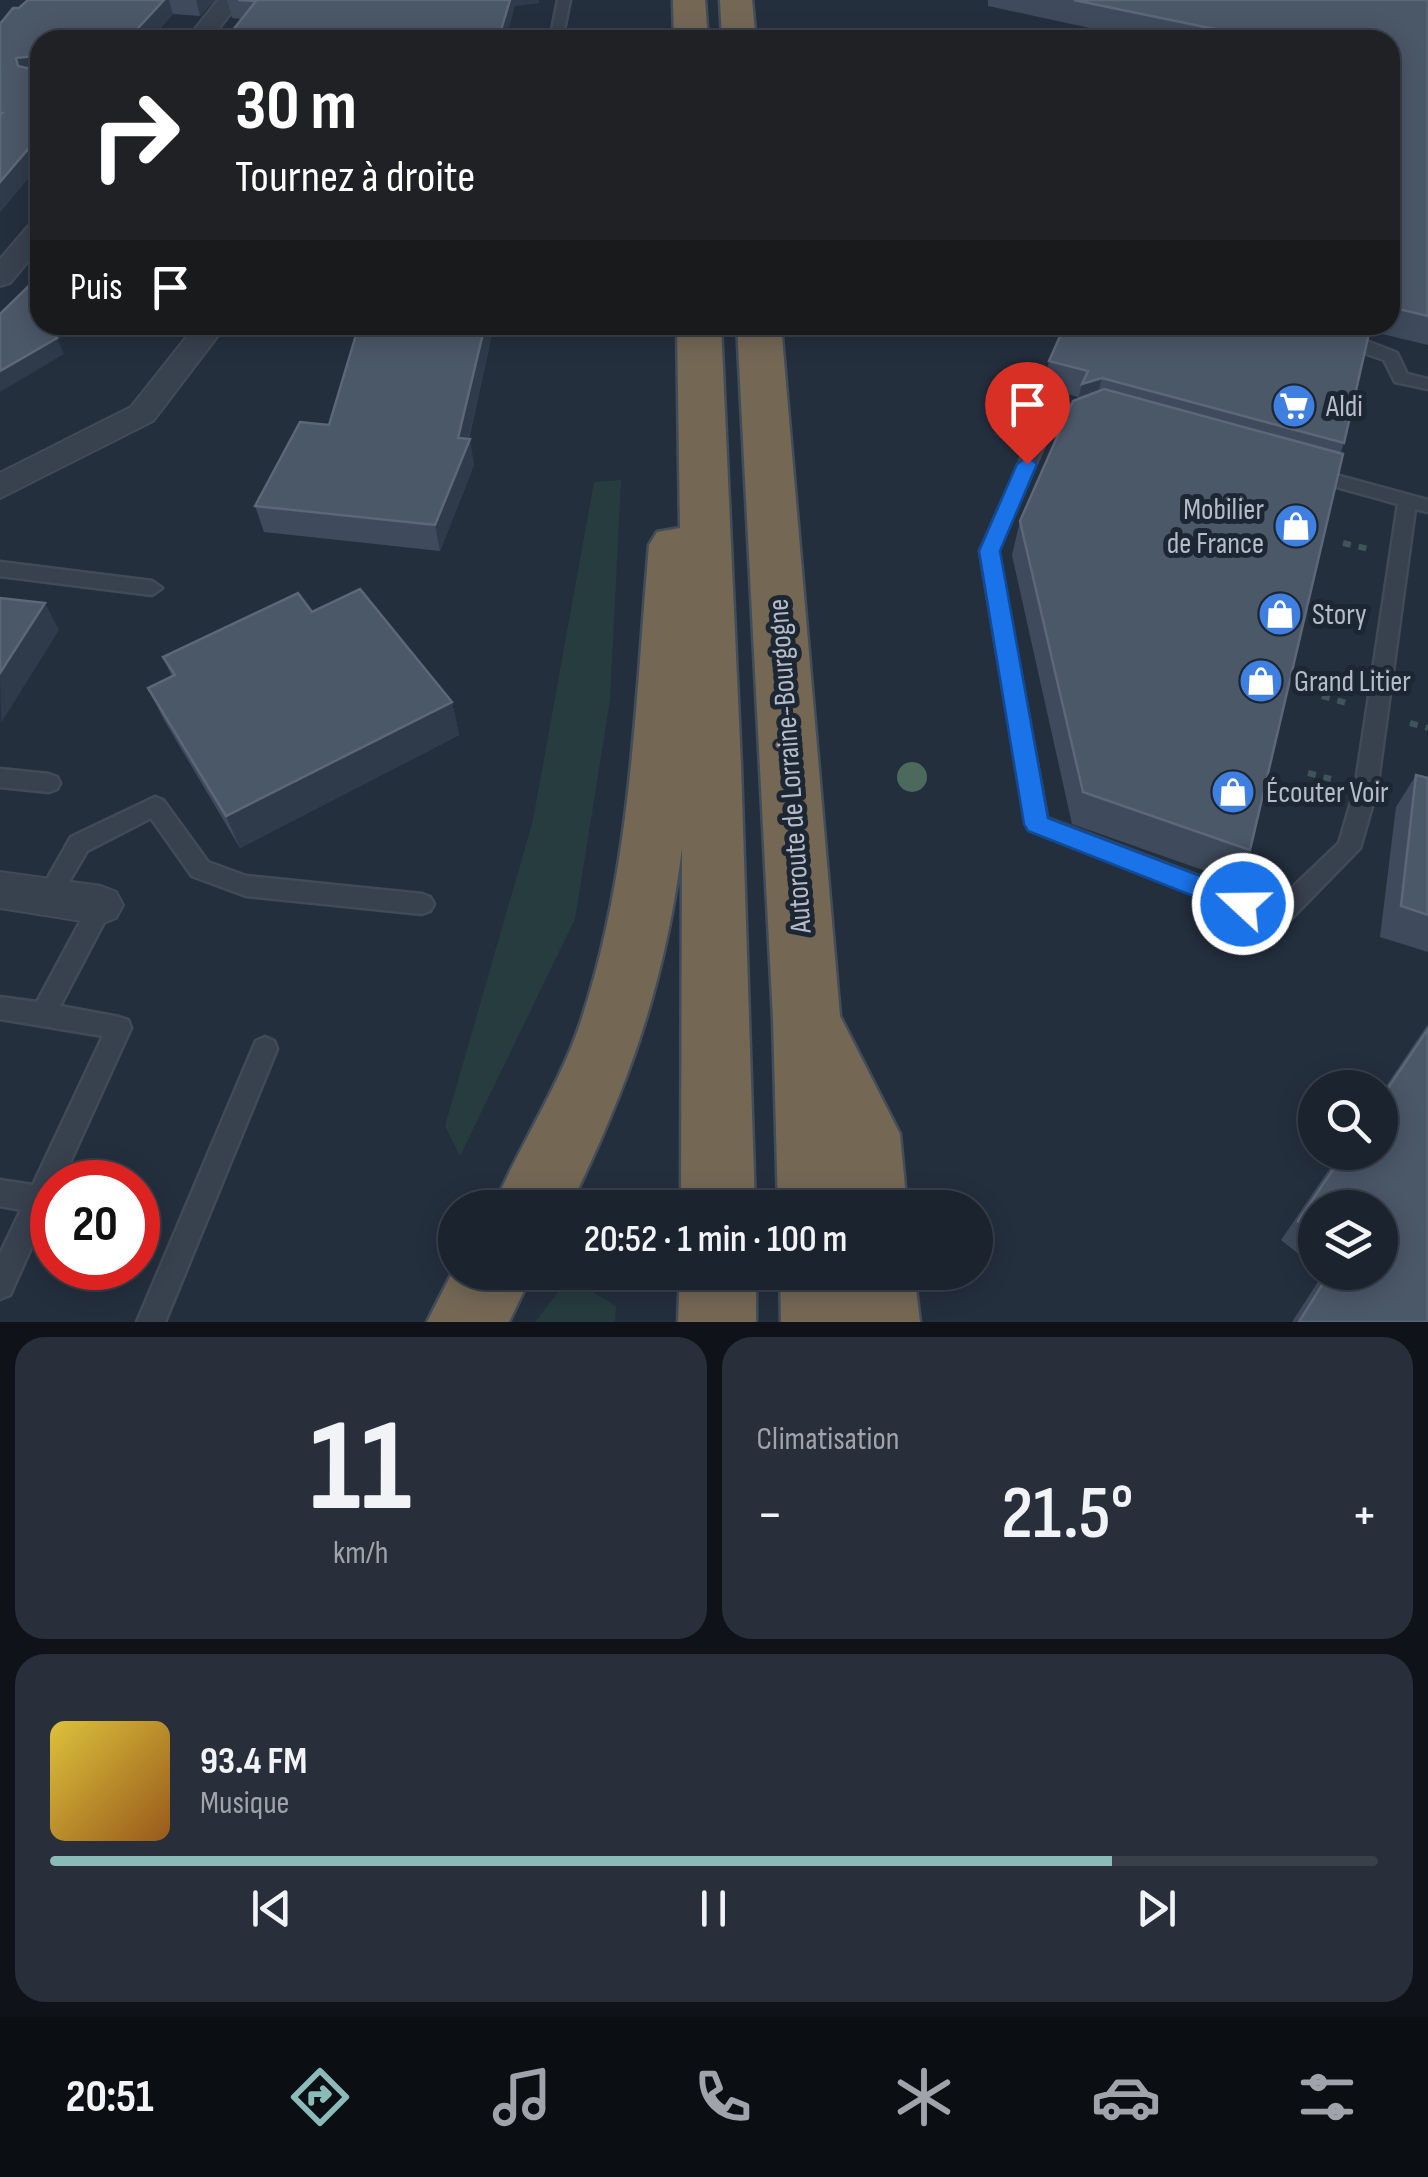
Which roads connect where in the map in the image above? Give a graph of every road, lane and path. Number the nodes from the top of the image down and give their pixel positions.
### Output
1 (230, 0) edge
2 (564, 0) edge
3 (690, 0) edge
4 (736, 0) edge
5 (206, 30) edge
6 (558, 30) edge
7 (691, 30) edge
8 (738, 30) edge
9 (30, 242) edge
10 (0, 277) edge
11 (203, 335) edge
12 (760, 335) edge
13 (1334, 335) edge
14 (700, 350) edge
15 (1428, 384) edge
16 (1112, 418) edge
17 (1297, 470) edge
18 (0, 487) edge
19 (1418, 503) edge
20 (0, 568) edge
21 (152, 588) dead end
22 (0, 778) edge
23 (50, 783) dead end
24 (0, 890) edge
25 (48, 897) junction
26 (422, 904) dead end
27 (102, 905) joint
28 (0, 1008) edge
29 (43, 1014) junction
30 (807, 1018) junction
31 (264, 1048) dead end
32 (57, 1160) edge
33 (539, 1190) edge
34 (718, 1190) edge
35 (814, 1190) edge
36 (869, 1190) edge
37 (0, 1193) edge
38 (30, 1198) edge
39 (30, 1219) edge
40 (0, 1285) edge
41 (485, 1290) edge
42 (718, 1290) edge
43 (819, 1290) edge
44 (878, 1290) edge
45 (151, 1322) edge
46 (466, 1322) edge
47 (718, 1322) edge
48 (820, 1322) edge
49 (881, 1322) edge

1 - 5 street
2 - 6 lane
3 - 7 highway
4 - 8 highway
9 - 10 street
11 - 18 street
12 - 30 highway, Autoroute de Lorraine-Bourgogne
13 - 15 lane
14 - 33 highway
14 - 34 highway
16 - 19 lane
17 - 19 lane
20 - 21 lane
22 - 23 lane
24 - 25 street
25 - 26 lane
25 - 27 street
27 - 29 lane
28 - 29 lane
29 - 32 lane
30 - 35 highway, Autoroute de Lorraine-Bourgogne
30 - 36 highway
31 - 45 lane
37 - 38 lane
39 - 40 lane
41 - 46 highway
42 - 47 highway
43 - 48 highway
44 - 49 highway

